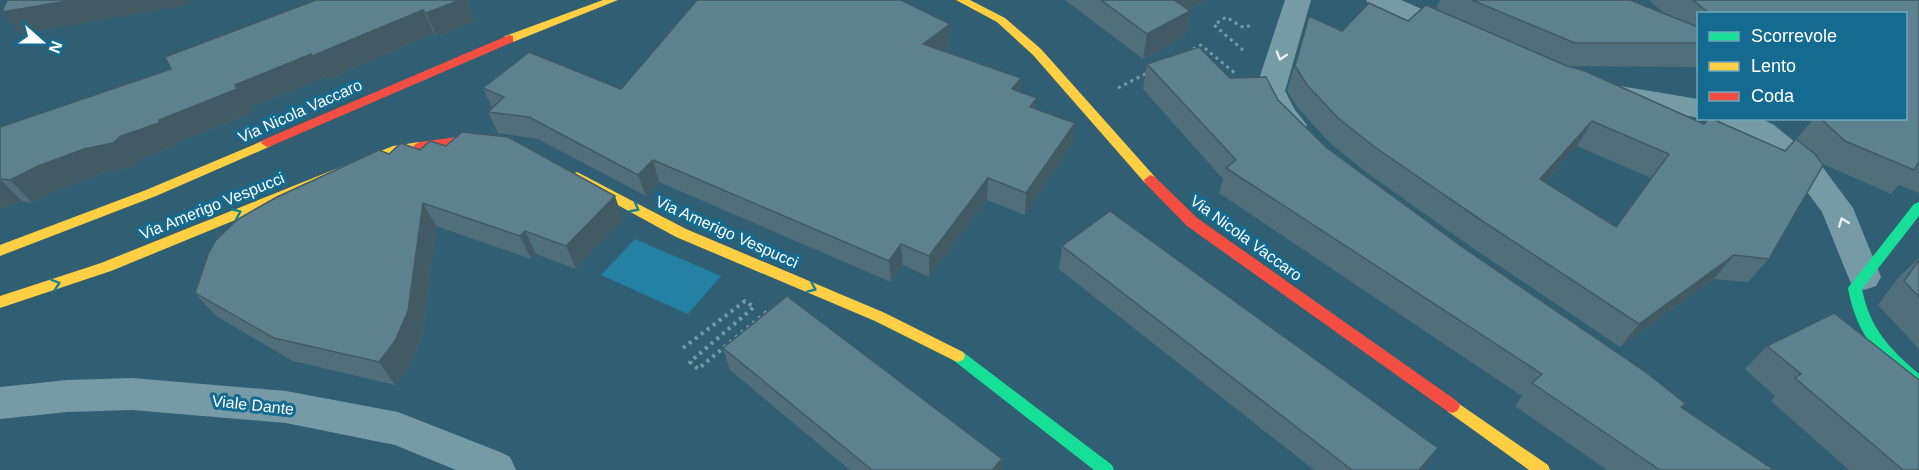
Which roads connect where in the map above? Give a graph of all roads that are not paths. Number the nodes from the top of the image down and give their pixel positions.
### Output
1 (613, 0) edge
2 (961, 0) edge
3 (1298, 0) edge
4 (1379, 0) edge
5 (1479, 45) edge
6 (1585, 88) edge
7 (1697, 96) edge
8 (1635, 99) junction
9 (1697, 109) edge
10 (1737, 120) edge
11 (503, 146) edge
12 (1314, 147) edge
13 (567, 171) edge
14 (1919, 207) edge
15 (0, 251) edge
16 (1864, 277) junction
17 (0, 302) edge
18 (1919, 383) edge
19 (0, 403) edge
20 (496, 470) edge
21 (1106, 470) edge
22 (1542, 470) edge

1 - 15 street, Via Nicola Vaccaro
2 - 22 street, Via Nicola Vaccaro
3 -> 12 street
4 - 5 street
6 - 8 street
7 - 8 street
8 - 9 street
16 -> 10 street
17 -> 11 street, Via Amerigo Vespucci
13 -> 21 street, Via Amerigo Vespucci
14 - 16 street
16 - 18 street
19 - 20 street, Viale Dante

